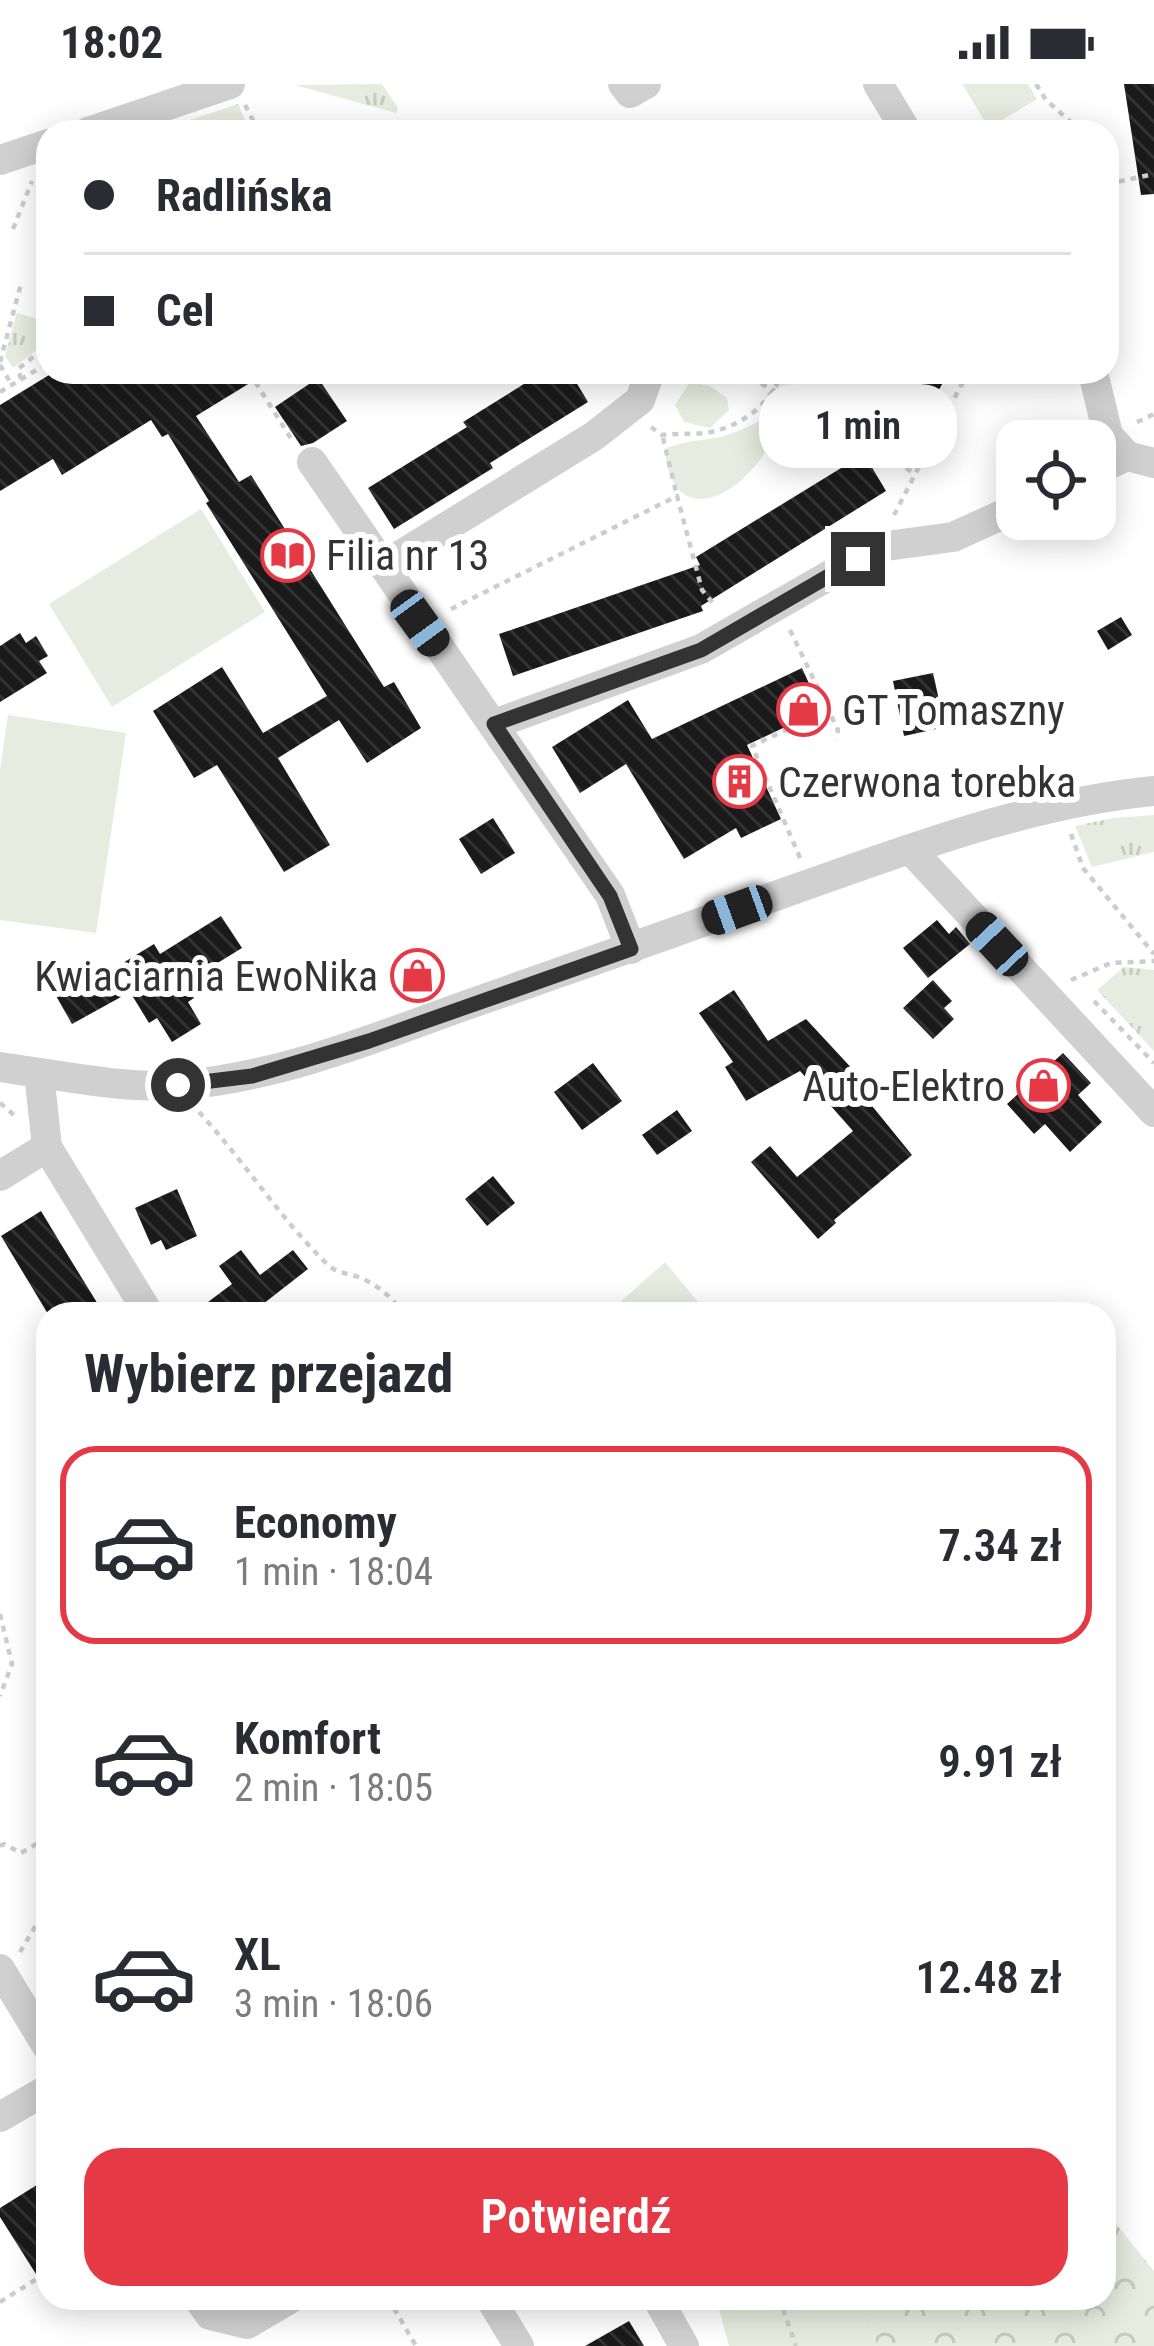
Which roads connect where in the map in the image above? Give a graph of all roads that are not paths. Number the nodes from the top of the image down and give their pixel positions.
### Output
1 (230, 84) edge
2 (623, 84) edge
3 (646, 84) edge
4 (878, 84) edge
5 (124, 120) edge
6 (900, 120) edge
7 (36, 155) edge
8 (0, 160) edge
9 (646, 384) edge
10 (1096, 384) edge
11 (304, 455) road end
12 (1141, 459) edge
13 (996, 518) edge
14 (383, 566) junction
15 (494, 724) junction
16 (1154, 791) edge
17 (910, 849) junction
18 (631, 949) junction
19 (0, 1067) edge
20 (39, 1072) junction
21 (1154, 1112) edge
22 (47, 1148) junction
23 (0, 1176) edge
24 (142, 1302) edge
25 (2, 1973) edge
26 (36, 2028) edge
27 (36, 2096) edge
28 (0, 2117) edge
29 (206, 2310) edge
30 (271, 2310) edge
31 (497, 2310) edge
32 (664, 2310) edge
33 (519, 2346) edge
34 (684, 2346) edge

1 - 5 street
2 - 3 street
4 - 6 street
7 - 8 street
9 - 14 street
10 - 12 street
11 - 14 street
13 - 15 street
14 - 15 street
15 - 18 street
16 - 17 street
17 - 18 street
17 - 21 street
18 - 20 street
19 - 20 street
20 - 22 street
22 - 23 street
22 - 24 street
25 - 26 street
27 - 28 street
29 - 30 street
31 - 33 street
32 - 34 street

